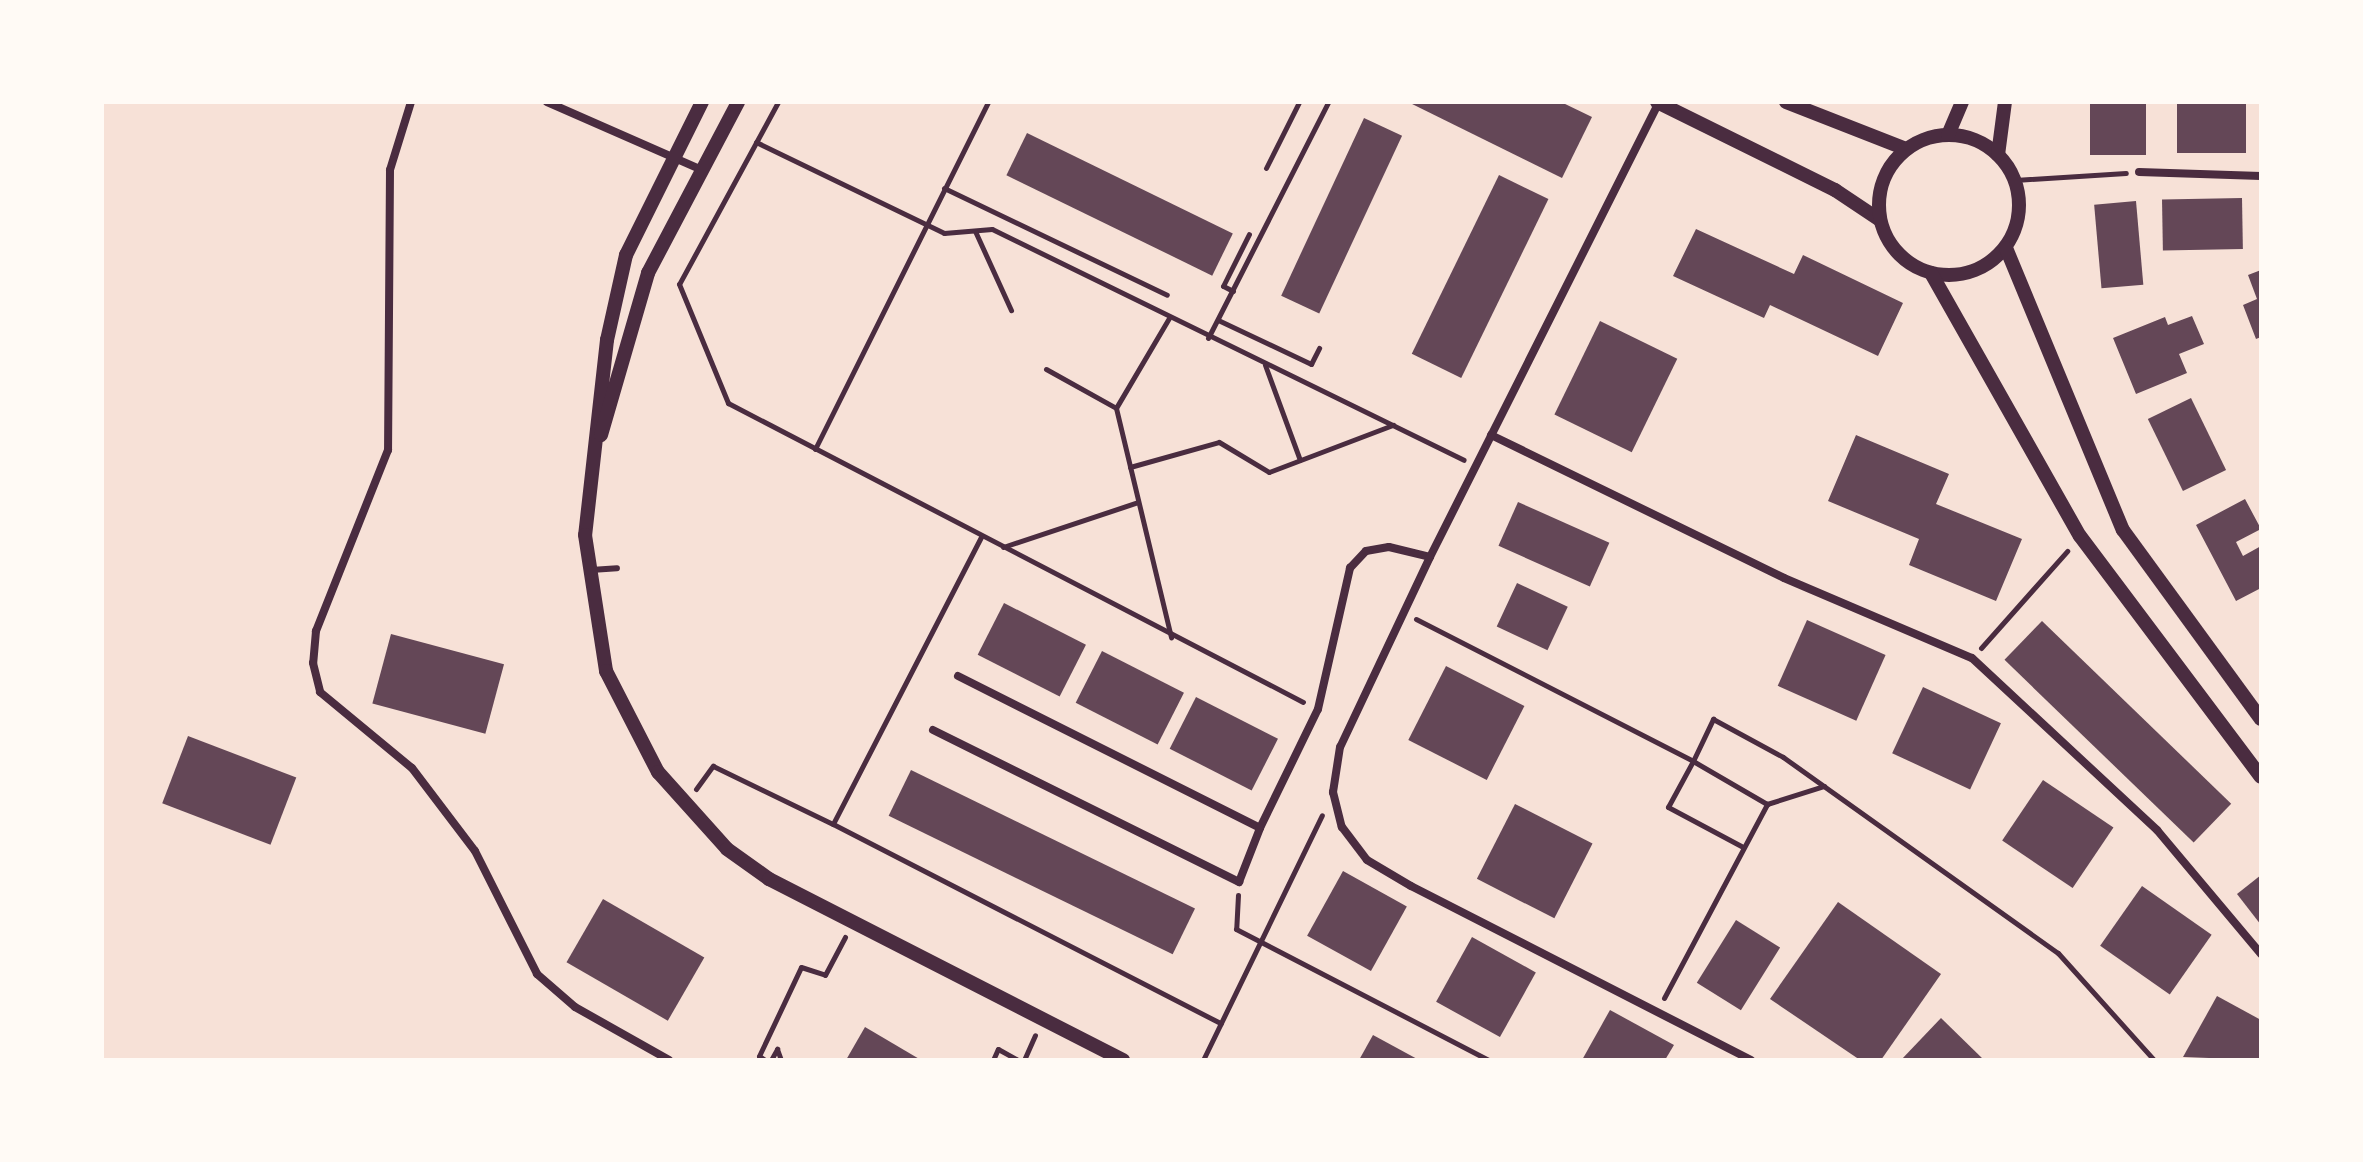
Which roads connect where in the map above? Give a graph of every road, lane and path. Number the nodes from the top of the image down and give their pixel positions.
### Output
1 (411, 102) edge
2 (547, 102) edge
3 (702, 102) edge
4 (738, 102) edge
5 (778, 102) edge
6 (988, 102) edge
7 (1299, 102) edge
8 (1328, 102) edge
9 (1658, 102) edge
10 (1786, 102) edge
11 (1962, 102) edge
12 (2005, 102) edge
13 (1948, 135) junction
14 (756, 142) junction
15 (1906, 149) junction
16 (1998, 155) junction
17 (669, 156) junction
18 (697, 168) junction
19 (1266, 168) dead end
20 (2139, 172) joint
21 (2261, 176) edge
22 (2015, 180) junction
23 (944, 188) junction
24 (1880, 220) junction
25 (926, 224) junction
26 (975, 231) junction
27 (1249, 234) dead end
28 (2006, 248) junction
29 (1931, 273) junction
30 (1233, 291) junction
31 (1167, 295) dead end
32 (1011, 310) dead end
33 (1169, 318) junction
34 (1218, 320) junction
35 (1208, 338) junction
36 (1319, 348) dead end
37 (1265, 365) junction
38 (1046, 369) dead end
39 (1116, 408) junction
40 (1393, 425) junction
41 (1491, 435) junction
42 (815, 449) junction
43 (1300, 460) junction
44 (1476, 466) junction
45 (1130, 467) junction
46 (590, 470) junction
47 (1138, 502) junction
48 (2080, 536) junction
49 (981, 537) junction
50 (1002, 548) junction
51 (1430, 557) junction
52 (617, 568) dead end
53 (587, 571) junction
54 (1402, 612) junction
55 (1171, 638) junction
56 (1972, 658) junction
57 (958, 676) dead end
58 (1318, 709) junction
59 (2261, 719) edge
60 (933, 730) dead end
61 (1693, 761) junction
62 (2261, 777) edge
63 (1825, 785) junction
64 (1333, 792) junction
65 (1767, 804) junction
66 (683, 805) junction
67 (833, 824) junction
68 (1260, 828) junction
69 (1743, 847) junction
70 (1239, 882) junction
71 (852, 922) junction
72 (1260, 942) junction
73 (2261, 954) edge
74 (1657, 1011) junction
75 (1041, 1020) junction
76 (1221, 1023) junction
77 (765, 1059) edge
78 (669, 1060) edge
79 (781, 1060) edge
80 (993, 1060) edge
81 (1018, 1060) edge
82 (1024, 1060) edge
83 (1123, 1060) edge
84 (1203, 1060) edge
85 (1489, 1060) edge
86 (1751, 1060) edge
87 (2154, 1060) edge

1 - 78 street
2 - 17 street
3 - 17 street
4 - 18 street
5 - 14 path
6 - 23 path
7 - 19 path
8 - 30 path
9 - 24 street
9 - 41 street
10 - 15 street
11 - 13 street
12 - 16 street
13 - 15 street
13 - 16 street
14 - 25 path
14 - 42 path
15 - 24 street
16 - 22 street
17 - 18 street
17 - 46 street
18 - 46 street
20 - 21 street
20 - 22 path
22 - 28 street
23 - 25 path
23 - 31 path
24 - 29 street
25 - 26 path
25 - 42 path
26 - 32 path
26 - 33 path
27 - 30 path
28 - 29 street
28 - 59 street
29 - 48 street
30 - 34 path
33 - 35 path
33 - 39 path
34 - 35 path
34 - 36 path
35 - 37 path
37 - 40 path
37 - 43 path
38 - 39 path
39 - 45 path
40 - 43 path
40 - 44 path
41 - 44 street
41 - 56 street
42 - 49 path
43 - 45 path
44 - 51 street
45 - 47 path
46 - 53 street
47 - 50 path
47 - 55 path
48 - 56 path
48 - 62 street
49 - 50 path
49 - 67 path
50 - 55 path
51 - 54 street
51 - 58 street
52 - 53 lane
53 - 66 street
54 - 61 path
54 - 64 street
55 - 58 path
56 - 73 street
57 - 68 street
58 - 68 street
60 - 70 street
61 - 63 path
61 - 65 path
61 - 69 path
63 - 65 path
63 - 87 path
64 - 72 path
64 - 74 street
65 - 69 path
66 - 67 path
66 - 71 street
67 - 76 path
68 - 70 street
69 - 74 path
70 - 72 path
71 - 75 street
71 - 77 path
72 - 76 path
72 - 85 path
74 - 86 street
75 - 82 path
75 - 83 street
76 - 84 path
77 - 79 path
80 - 81 path

